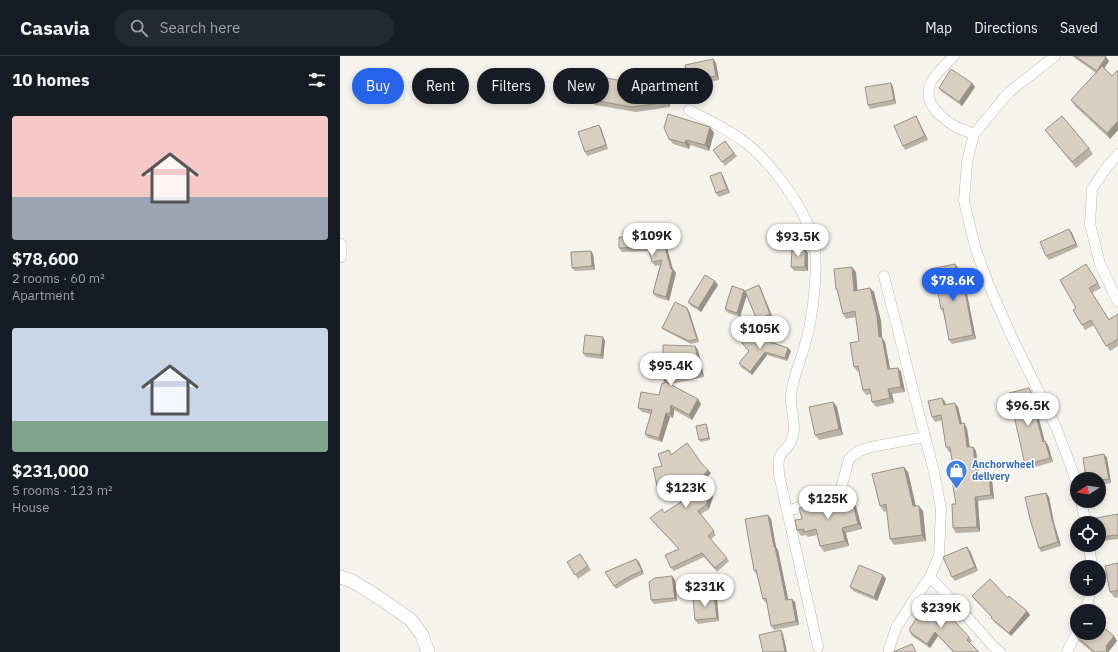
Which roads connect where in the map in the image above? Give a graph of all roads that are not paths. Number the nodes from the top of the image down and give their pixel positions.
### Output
1 (954, 56) edge
2 (1055, 56) edge
3 (690, 110) dead end
4 (974, 134) junction
5 (1118, 154) edge
6 (340, 245) edge
7 (340, 256) edge
8 (884, 276) dead end
9 (1118, 302) edge
10 (925, 437) junction
11 (1073, 472) edge
12 (788, 511) junction
13 (340, 577) edge
14 (930, 577) junction
15 (1073, 640) edge
16 (818, 647) dead end
17 (428, 652) edge
18 (889, 652) edge
19 (1000, 652) edge
20 (1067, 652) edge

1 - 4 street
2 - 4 street
3 - 12 street
4 - 11 street
5 - 9 street
6 - 7 street
8 - 10 street
10 - 12 street
10 - 14 street
12 - 16 street
13 - 17 street
14 - 18 street
14 - 19 street
15 - 20 street

